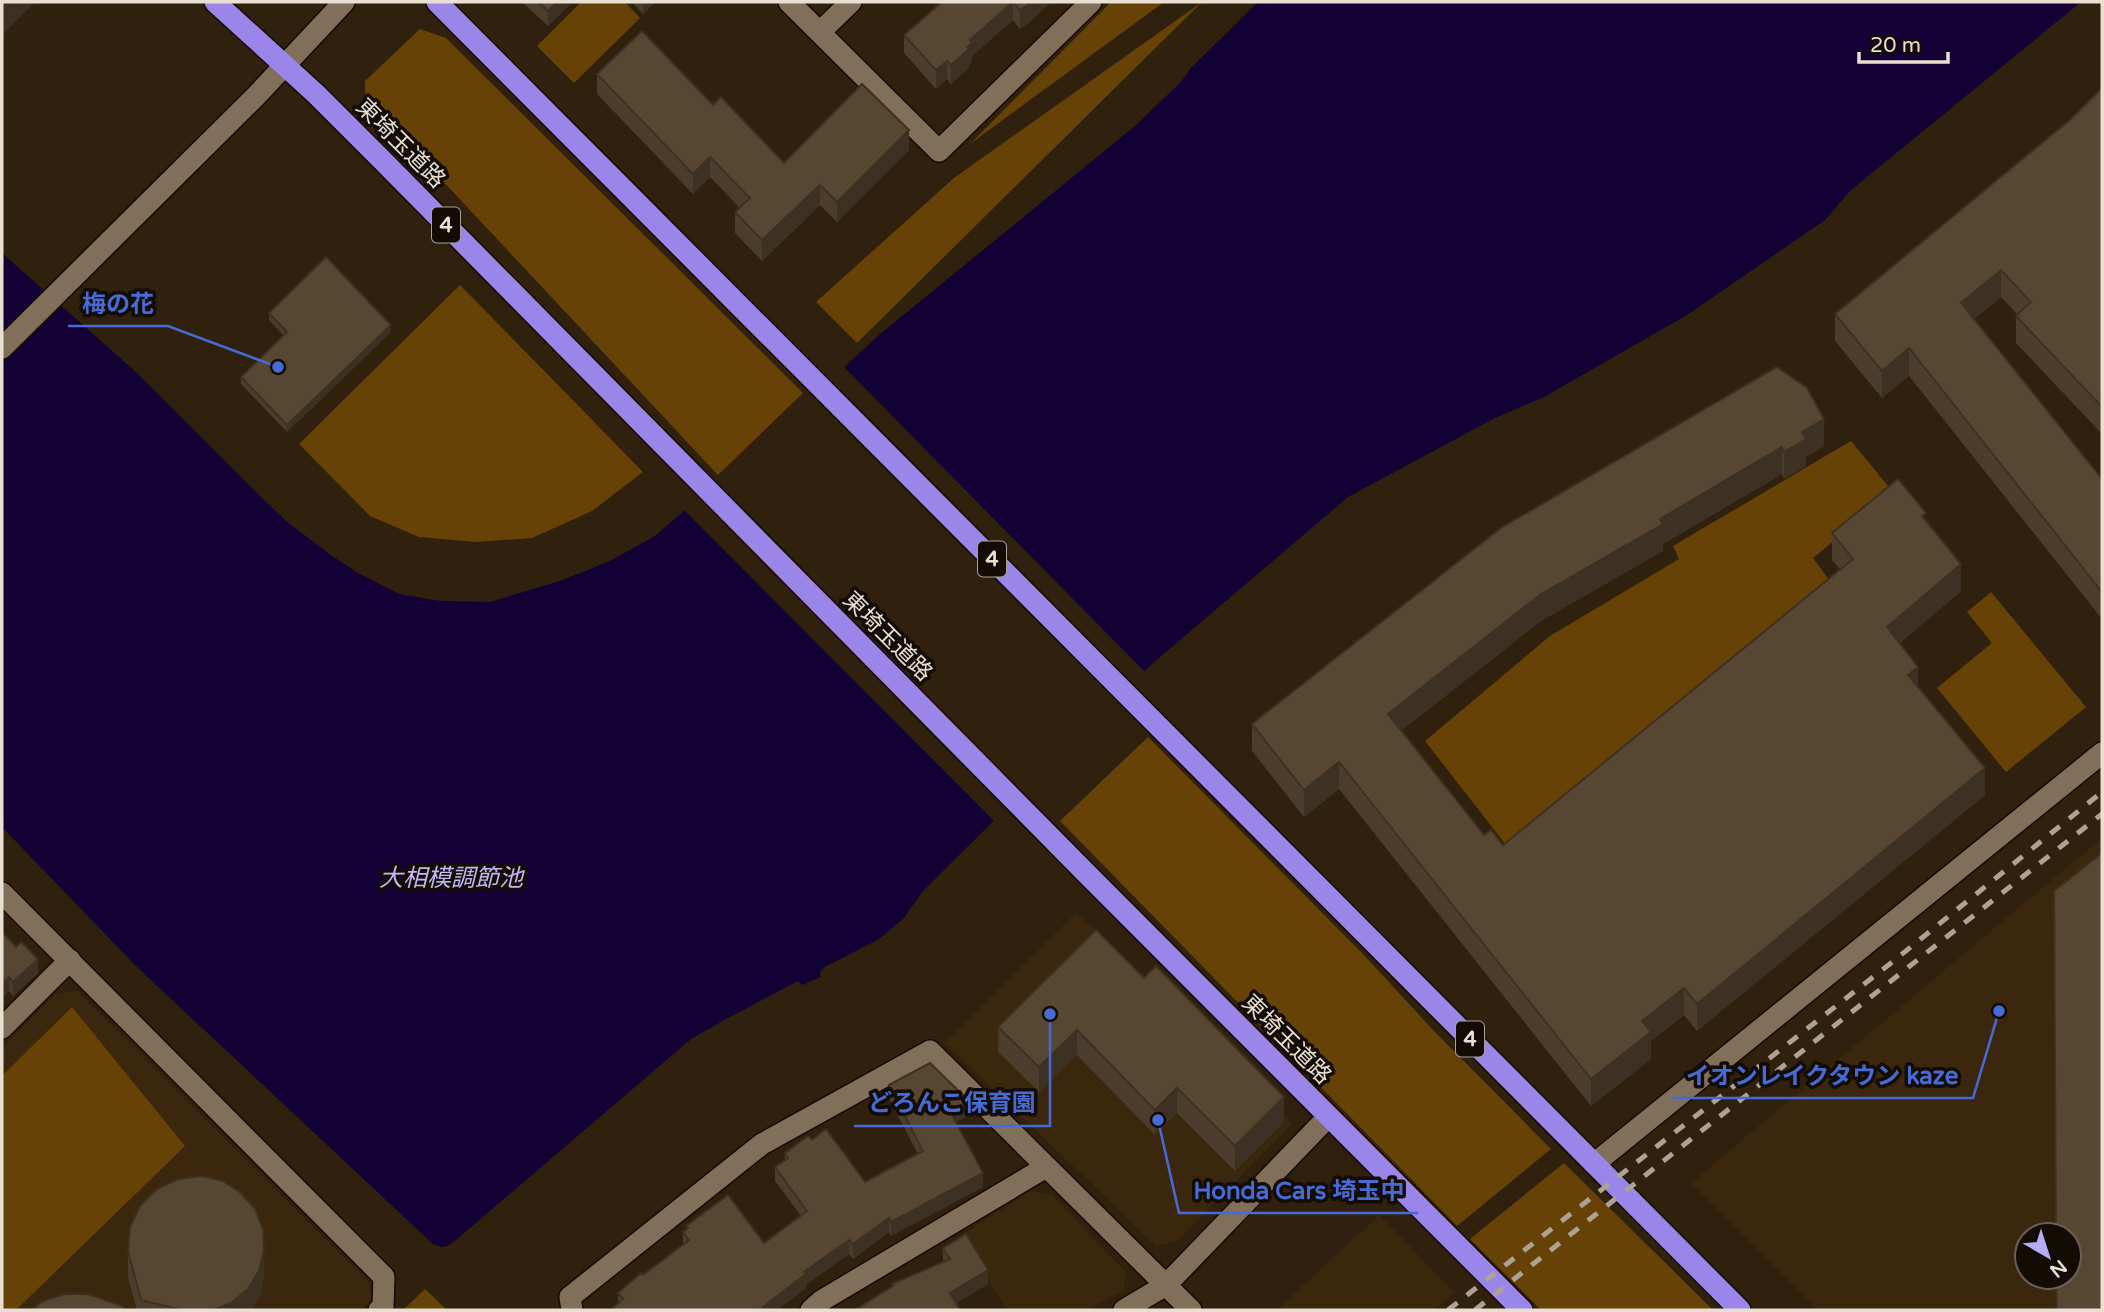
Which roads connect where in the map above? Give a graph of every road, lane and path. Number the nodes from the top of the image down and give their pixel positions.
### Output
1 (215, 2) edge
2 (344, 2) edge
3 (437, 2) edge
4 (789, 2) edge
5 (851, 2) edge
6 (1091, 2) edge
7 (820, 32) junction
8 (283, 64) junction
9 (2, 348) edge
10 (2102, 753) edge
11 (2, 893) edge
12 (70, 960) junction
13 (2, 1028) edge
14 (1328, 1117) junction
15 (1594, 1164) junction
16 (1046, 1167) junction
17 (1166, 1285) junction
18 (379, 1310) edge
19 (572, 1310) edge
20 (811, 1310) edge
21 (1124, 1310) edge
22 (1191, 1310) edge
23 (1522, 1310) edge
24 (1740, 1310) edge

1 - 8 highway, 東埼玉道路 / 4
2 - 8 street
3 - 15 highway, 4
4 - 7 street
5 - 7 street
6 - 7 street
8 - 9 street
8 - 14 highway, 東埼玉道路 / 4
10 - 15 street
11 - 12 street
12 - 13 street
12 - 18 street
14 - 17 street
14 - 23 highway, 東埼玉道路 / 4
15 - 24 highway, 4
16 - 17 street
16 - 19 street
16 - 20 street
17 - 21 street
17 - 22 street

